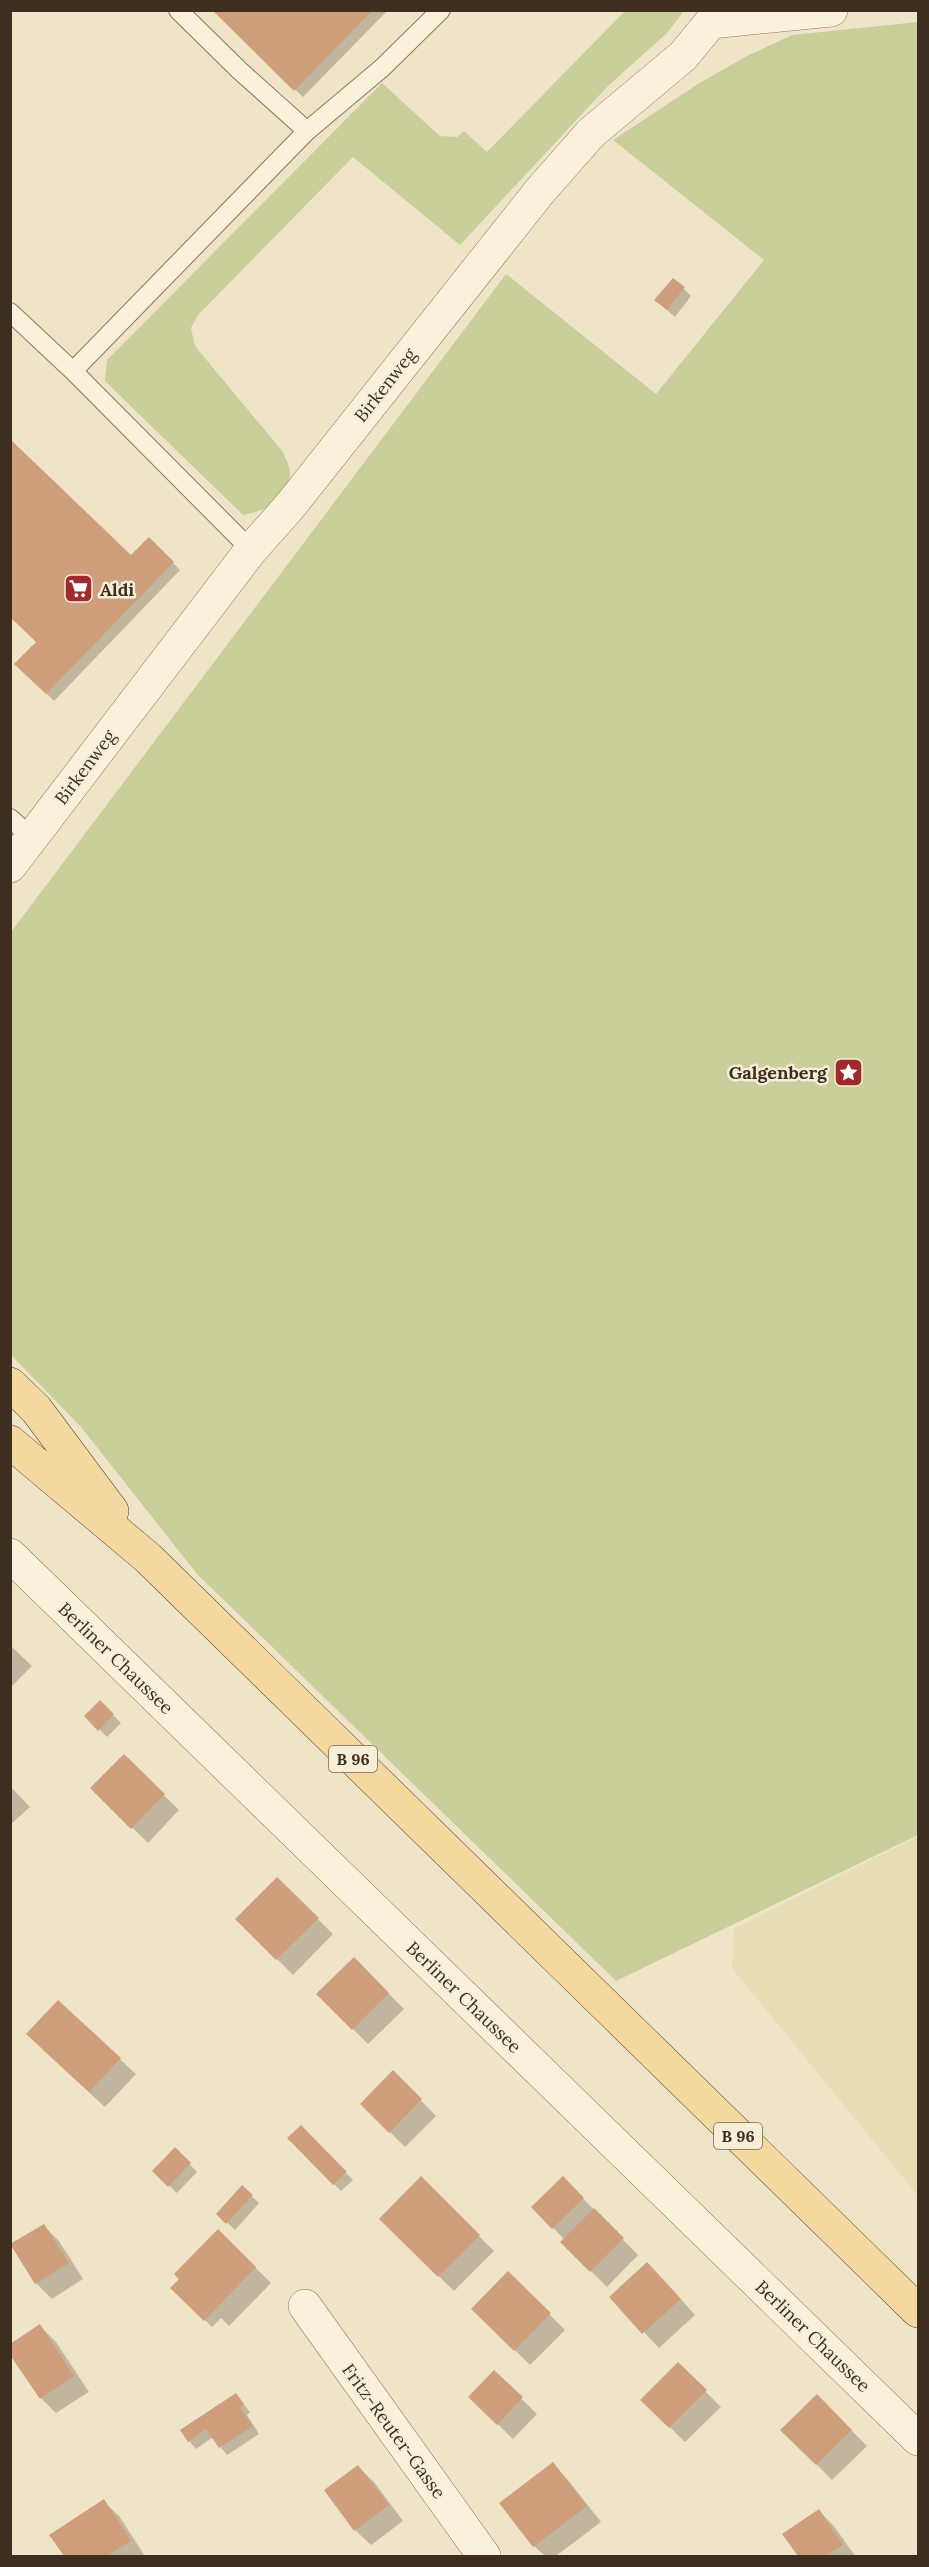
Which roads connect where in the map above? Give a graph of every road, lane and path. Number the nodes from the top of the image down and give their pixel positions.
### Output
1 (178, 10) edge
2 (441, 10) edge
3 (831, 10) edge
4 (712, 16) edge
5 (307, 131) junction
6 (10, 312) edge
7 (73, 371) junction
8 (251, 550) junction
9 (21, 828) edge
10 (10, 866) edge
11 (10, 1384) edge
12 (10, 1442) edge
13 (10, 1555) edge
14 (148, 1558) junction
15 (305, 2306) dead end
16 (918, 2311) edge
17 (918, 2439) edge
18 (484, 2556) edge

1 - 5 lane
2 - 5 lane
3 - 4 street, Birkenweg
4 - 8 street, Birkenweg
5 - 7 lane
6 - 7 lane
7 - 8 lane
8 - 9 street, Birkenweg
9 - 10 street, Birkenweg
11 - 14 main road, B 96
12 - 14 main road, B 96
13 - 17 street, Berliner Chaussee
14 - 16 main road, B 96
15 - 18 street, Fritz-Reuter-Gasse

